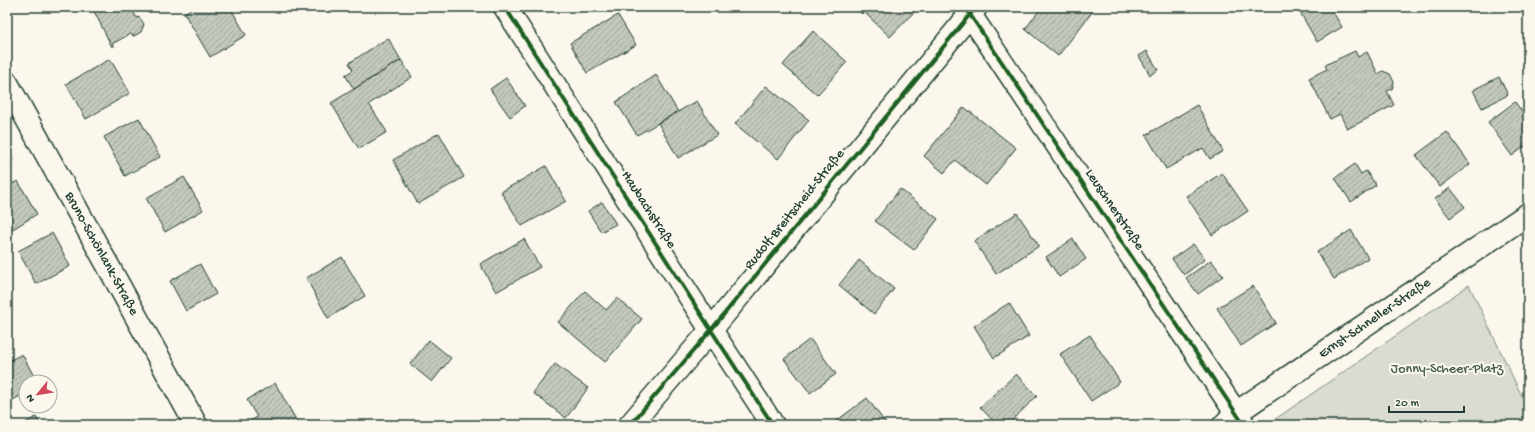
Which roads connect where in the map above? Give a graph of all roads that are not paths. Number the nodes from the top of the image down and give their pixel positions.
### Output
1 (505, 7) edge
2 (970, 9) edge
3 (7, 83) edge
4 (1528, 214) edge
5 (711, 330) junction
6 (1235, 421) edge
7 (196, 425) edge
8 (630, 425) edge
9 (773, 425) edge

1 - 5 street, Haubachstraße
2 - 5 street, Rudolf-Breitscheid-Straße
2 - 6 street, Leuschnerstraße
3 - 7 street, Bruno-Schönlank-Straße
4 - 6 street, Ernst-Schneller-Straße
5 - 8 street, Rudolf-Breitscheid-Straße
5 - 9 street, Haubachstraße

